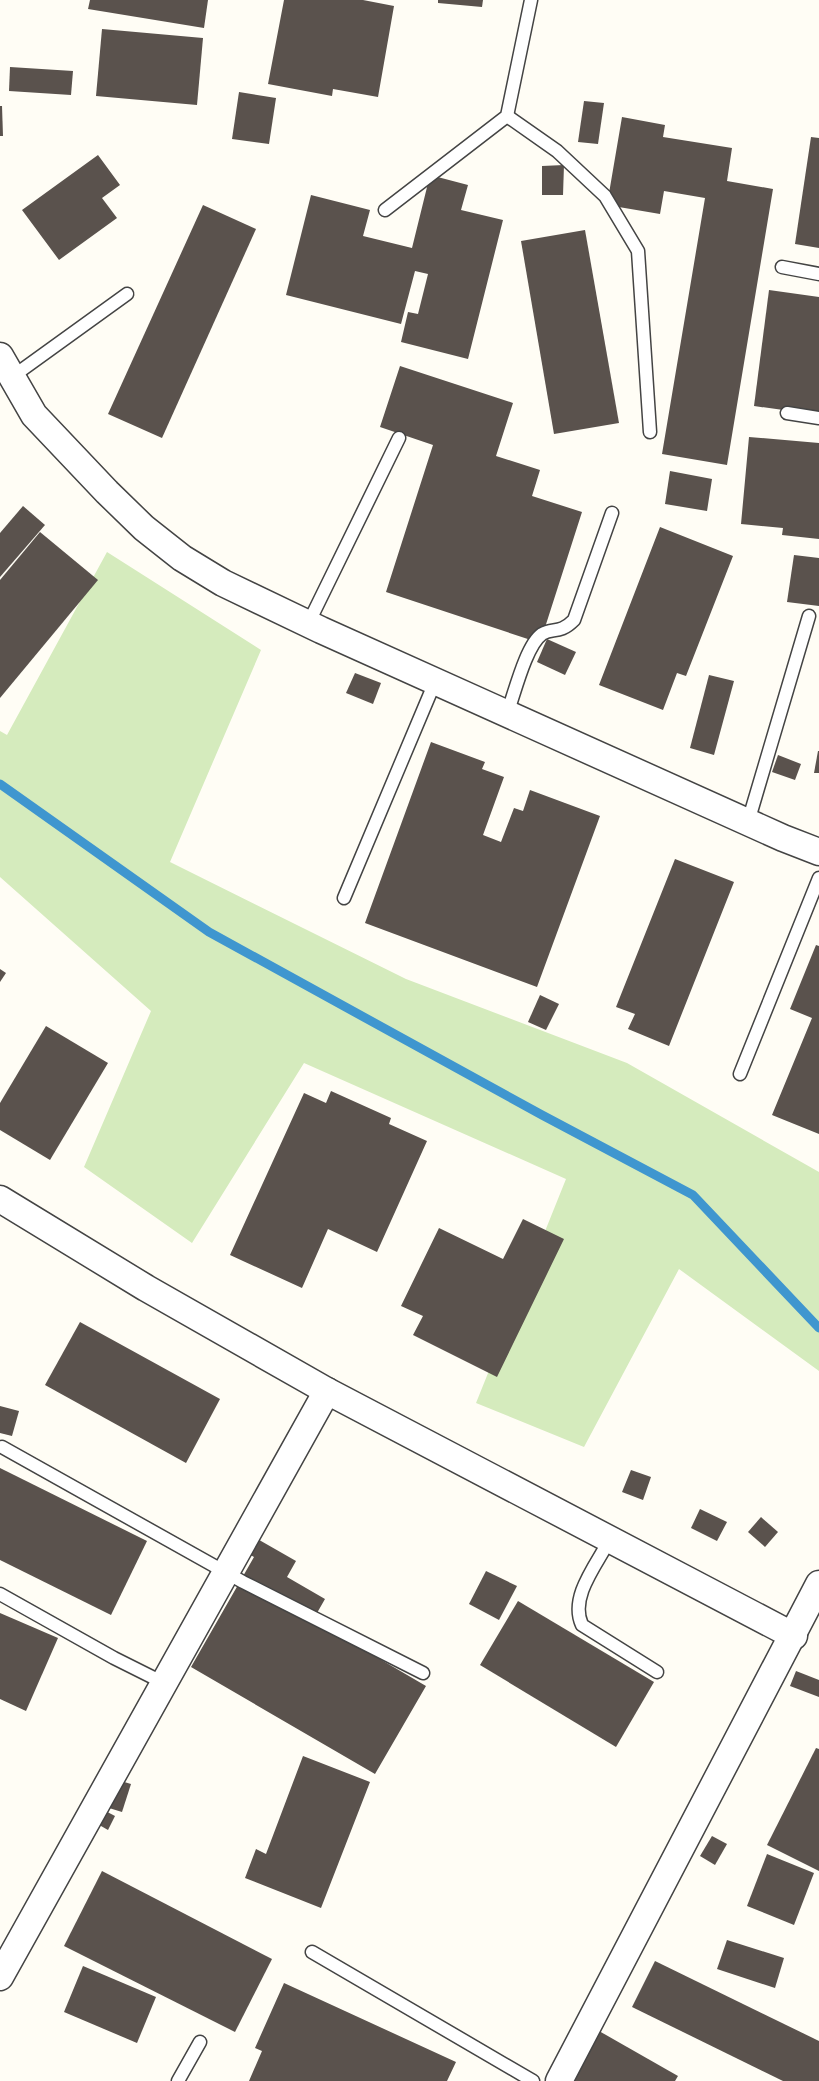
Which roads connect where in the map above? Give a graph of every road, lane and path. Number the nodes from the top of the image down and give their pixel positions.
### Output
1 (531, 0) edge
2 (507, 116) junction
3 (385, 210) dead end
4 (782, 267) dead end
5 (819, 274) edge
6 (127, 294) dead end
7 (6, 366) edge
8 (787, 413) dead end
9 (819, 418) edge
10 (650, 432) dead end
11 (399, 438) dead end
12 (612, 513) dead end
13 (809, 616) dead end
14 (308, 624) junction
15 (435, 682) junction
16 (507, 714) junction
17 (748, 822) junction
18 (819, 852) edge
19 (819, 878) edge
20 (344, 898) dead end
21 (740, 1074) dead end
22 (0, 1199) edge
23 (327, 1391) junction
24 (2, 1447) dead end
25 (610, 1539) junction
26 (225, 1572) junction
27 (819, 1584) edge
28 (0, 1594) edge
29 (794, 1636) junction
30 (657, 1672) dead end
31 (424, 1673) dead end
32 (164, 1683) junction
33 (312, 1952) dead end
34 (0, 1977) edge
35 (200, 2042) dead end
36 (178, 2081) edge
37 (533, 2081) edge
38 (559, 2081) edge

1 - 2 lane
2 - 3 lane
2 - 10 lane
4 - 5 lane
6 - 7 lane
7 - 14 street
8 - 9 lane
11 - 14 lane
12 - 16 lane
13 - 17 lane
14 - 15 street
15 - 16 street
15 - 20 lane
16 - 17 street
17 - 18 street
19 - 21 lane
22 - 23 street
23 - 25 street
23 - 26 street
24 - 26 lane
25 - 29 street
25 - 30 lane
26 - 31 lane
26 - 32 street
27 - 29 street
28 - 32 lane
29 - 38 street
32 - 34 street
33 - 37 lane
35 - 36 lane

